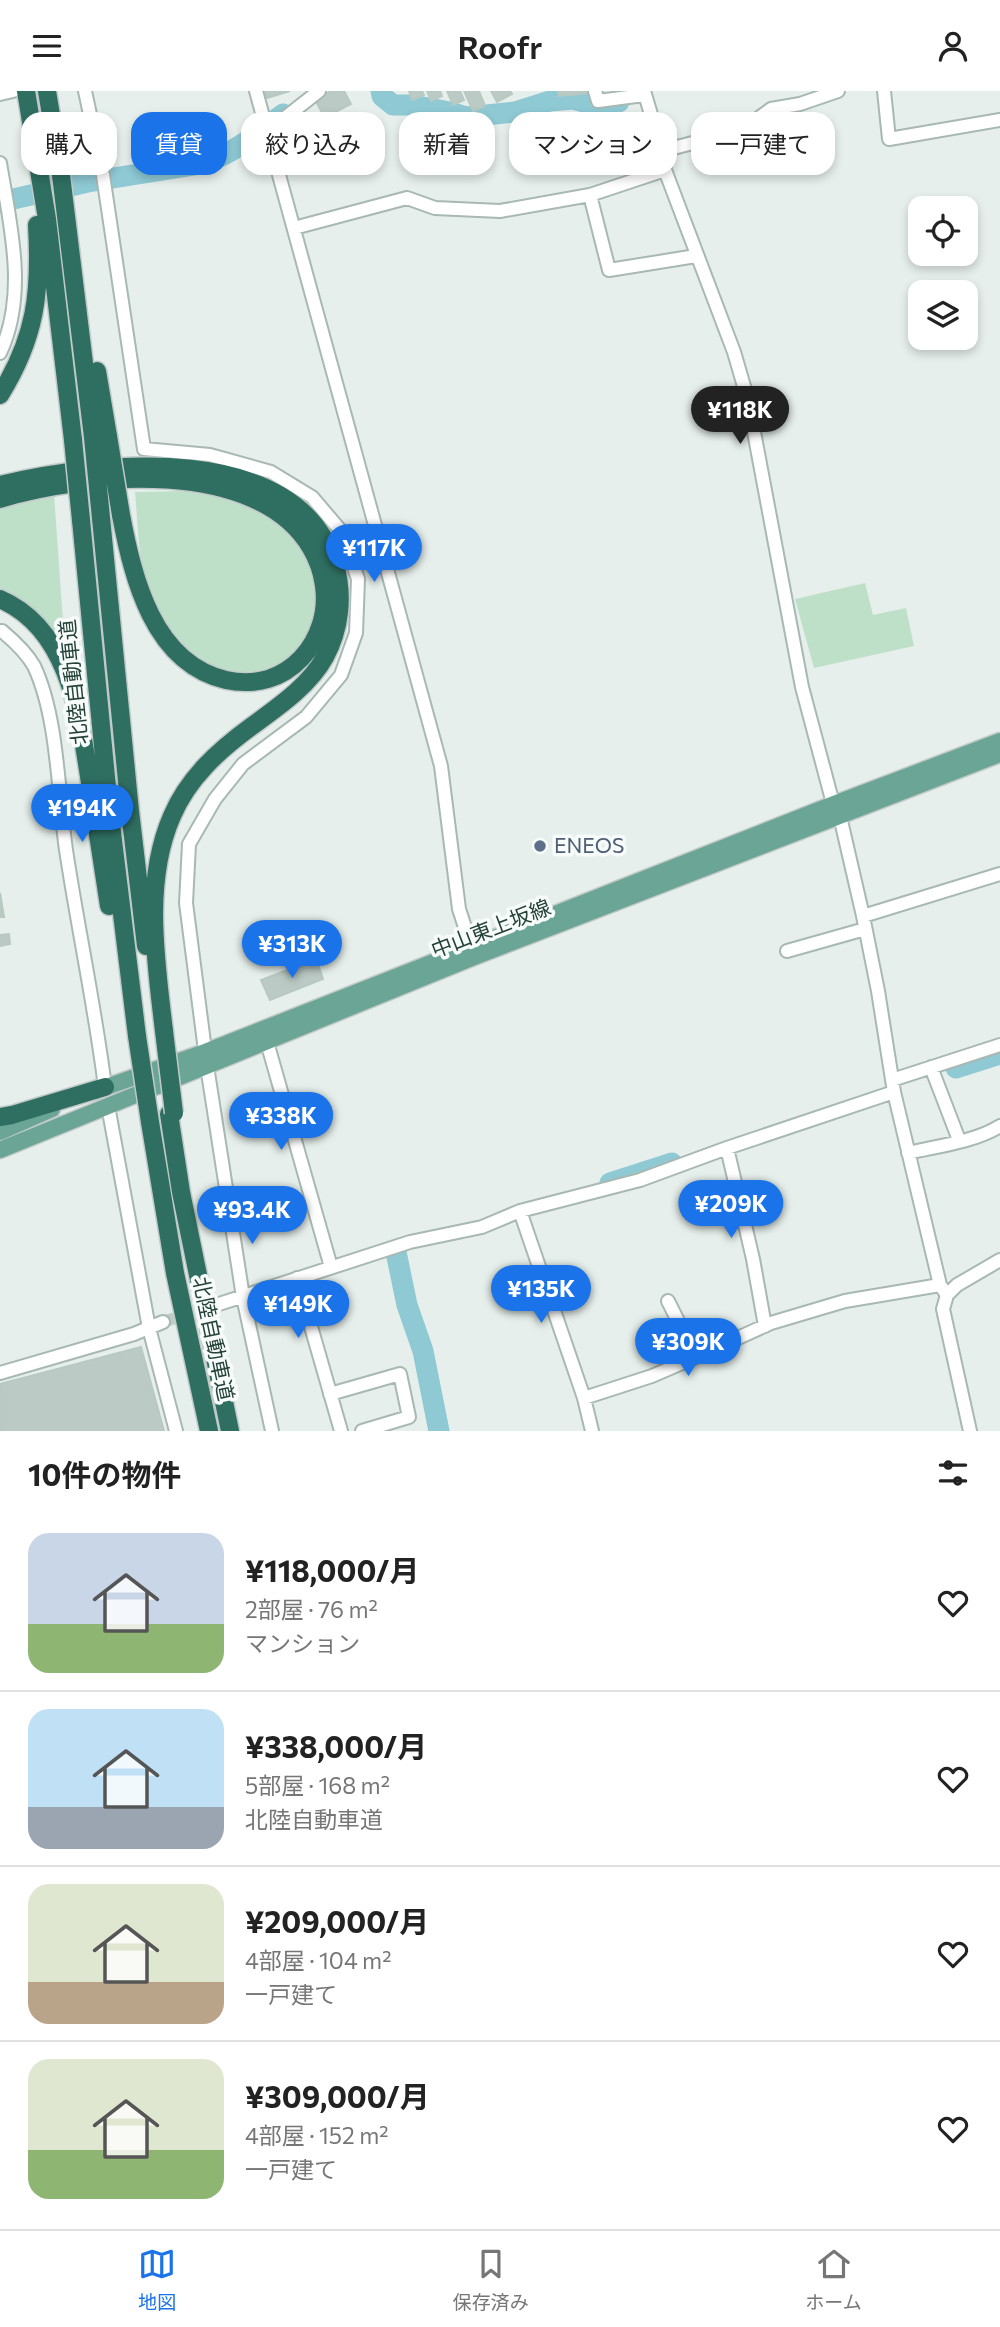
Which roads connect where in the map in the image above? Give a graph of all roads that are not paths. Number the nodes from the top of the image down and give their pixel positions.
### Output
1 (85, 91) edge
2 (256, 91) edge
3 (319, 91) edge
4 (595, 91) edge
5 (838, 91) edge
6 (884, 91) edge
7 (47, 92) edge
8 (644, 93) edge
9 (0, 94) edge
10 (21, 94) edge
11 (262, 112) edge
12 (292, 112) edge
13 (650, 112) edge
14 (1000, 120) edge
15 (677, 148) edge
16 (0, 163) edge
17 (279, 175) edge
18 (650, 175) edge
19 (667, 175) edge
20 (590, 195) junction
21 (42, 220) junction
22 (294, 228) junction
23 (696, 255) junction
24 (4, 337) edge
25 (0, 353) edge
26 (0, 395) edge
27 (101, 437) junction
28 (0, 485) edge
29 (0, 499) edge
30 (0, 599) edge
31 (2, 631) dead end
32 (1000, 741) edge
33 (1000, 754) edge
34 (836, 810) junction
35 (1000, 874) edge
36 (864, 923) junction
37 (787, 951) dead end
38 (472, 952) junction
39 (161, 1032) junction
40 (265, 1035) junction
41 (135, 1036) junction
42 (1000, 1045) edge
43 (206, 1059) junction
44 (931, 1067) junction
45 (893, 1086) junction
46 (104, 1087) junction
47 (108, 1106) junction
48 (0, 1117) edge
49 (1000, 1126) edge
50 (0, 1132) edge
51 (959, 1140) junction
52 (727, 1148) junction
53 (0, 1150) edge
54 (908, 1153) junction
55 (520, 1211) junction
56 (1000, 1260) edge
57 (331, 1267) junction
58 (298, 1278) junction
59 (943, 1290) junction
60 (243, 1297) junction
61 (668, 1301) dead end
62 (219, 1304) tunnel mouth
63 (163, 1322) tunnel mouth
64 (765, 1326) junction
65 (149, 1328) junction
66 (696, 1357) junction
67 (0, 1373) edge
68 (330, 1394) junction
69 (584, 1398) junction
70 (176, 1431) edge
71 (209, 1431) edge
72 (230, 1431) edge
73 (272, 1431) edge
74 (341, 1431) edge
75 (362, 1431) edge
76 (592, 1431) edge
77 (970, 1431) edge

1 - 43 street
2 - 11 street
3 - 12 street
4 - 8 street
5 - 15 street
6 - 14 street
7 - 27 highway, 北陸自動車道
8 - 13 street
9 - 10 street
10 - 21 highway
16 - 24 street
17 - 22 street
18 - 20 street
19 - 23 street
20 - 22 street
20 - 23 street
21 - 26 highway
21 - 41 highway, 北陸自動車道, bridge
22 - 38 street
23 - 34 street
24 - 25 street
27 - 29 highway, bridge
27 - 39 highway, 北陸自動車道, bridge
28 - 39 highway
30 - 41 highway
31 - 46 street
32 - 34 main road, 中山東上坂線
33 - 34 main road, 中山東上坂線
34 - 36 street
34 - 38 main road, 中山東上坂線
35 - 36 street
36 - 37 street
36 - 45 street
38 - 40 main road, 中山東上坂線
39 - 72 highway, 北陸自動車道, bridge
40 - 43 main road, 中山東上坂線
40 - 57 street
41 - 71 highway, 北陸自動車道, bridge
42 - 44 street
43 - 46 main road, 中山東上坂線
43 - 47 main road, 中山東上坂線
43 - 60 street
44 - 45 street
44 - 51 street
45 - 52 street
45 - 54 street
46 - 48 highway
46 - 50 main road, 中山東上坂線
47 - 53 main road, 中山東上坂線
47 - 65 street
49 - 51 street
51 - 54 street
52 - 55 street
52 - 64 street
54 - 59 street
55 - 57 street
55 - 69 street
56 - 59 street
57 - 58 street
58 - 60 street
58 - 68 street
59 - 64 street
59 - 77 street
60 - 62 street
60 - 73 street
61 - 66 street
63 - 65 street
64 - 66 street
65 - 67 street
65 - 70 street
66 - 69 street
68 - 74 street
68 - 75 street
69 - 76 street

